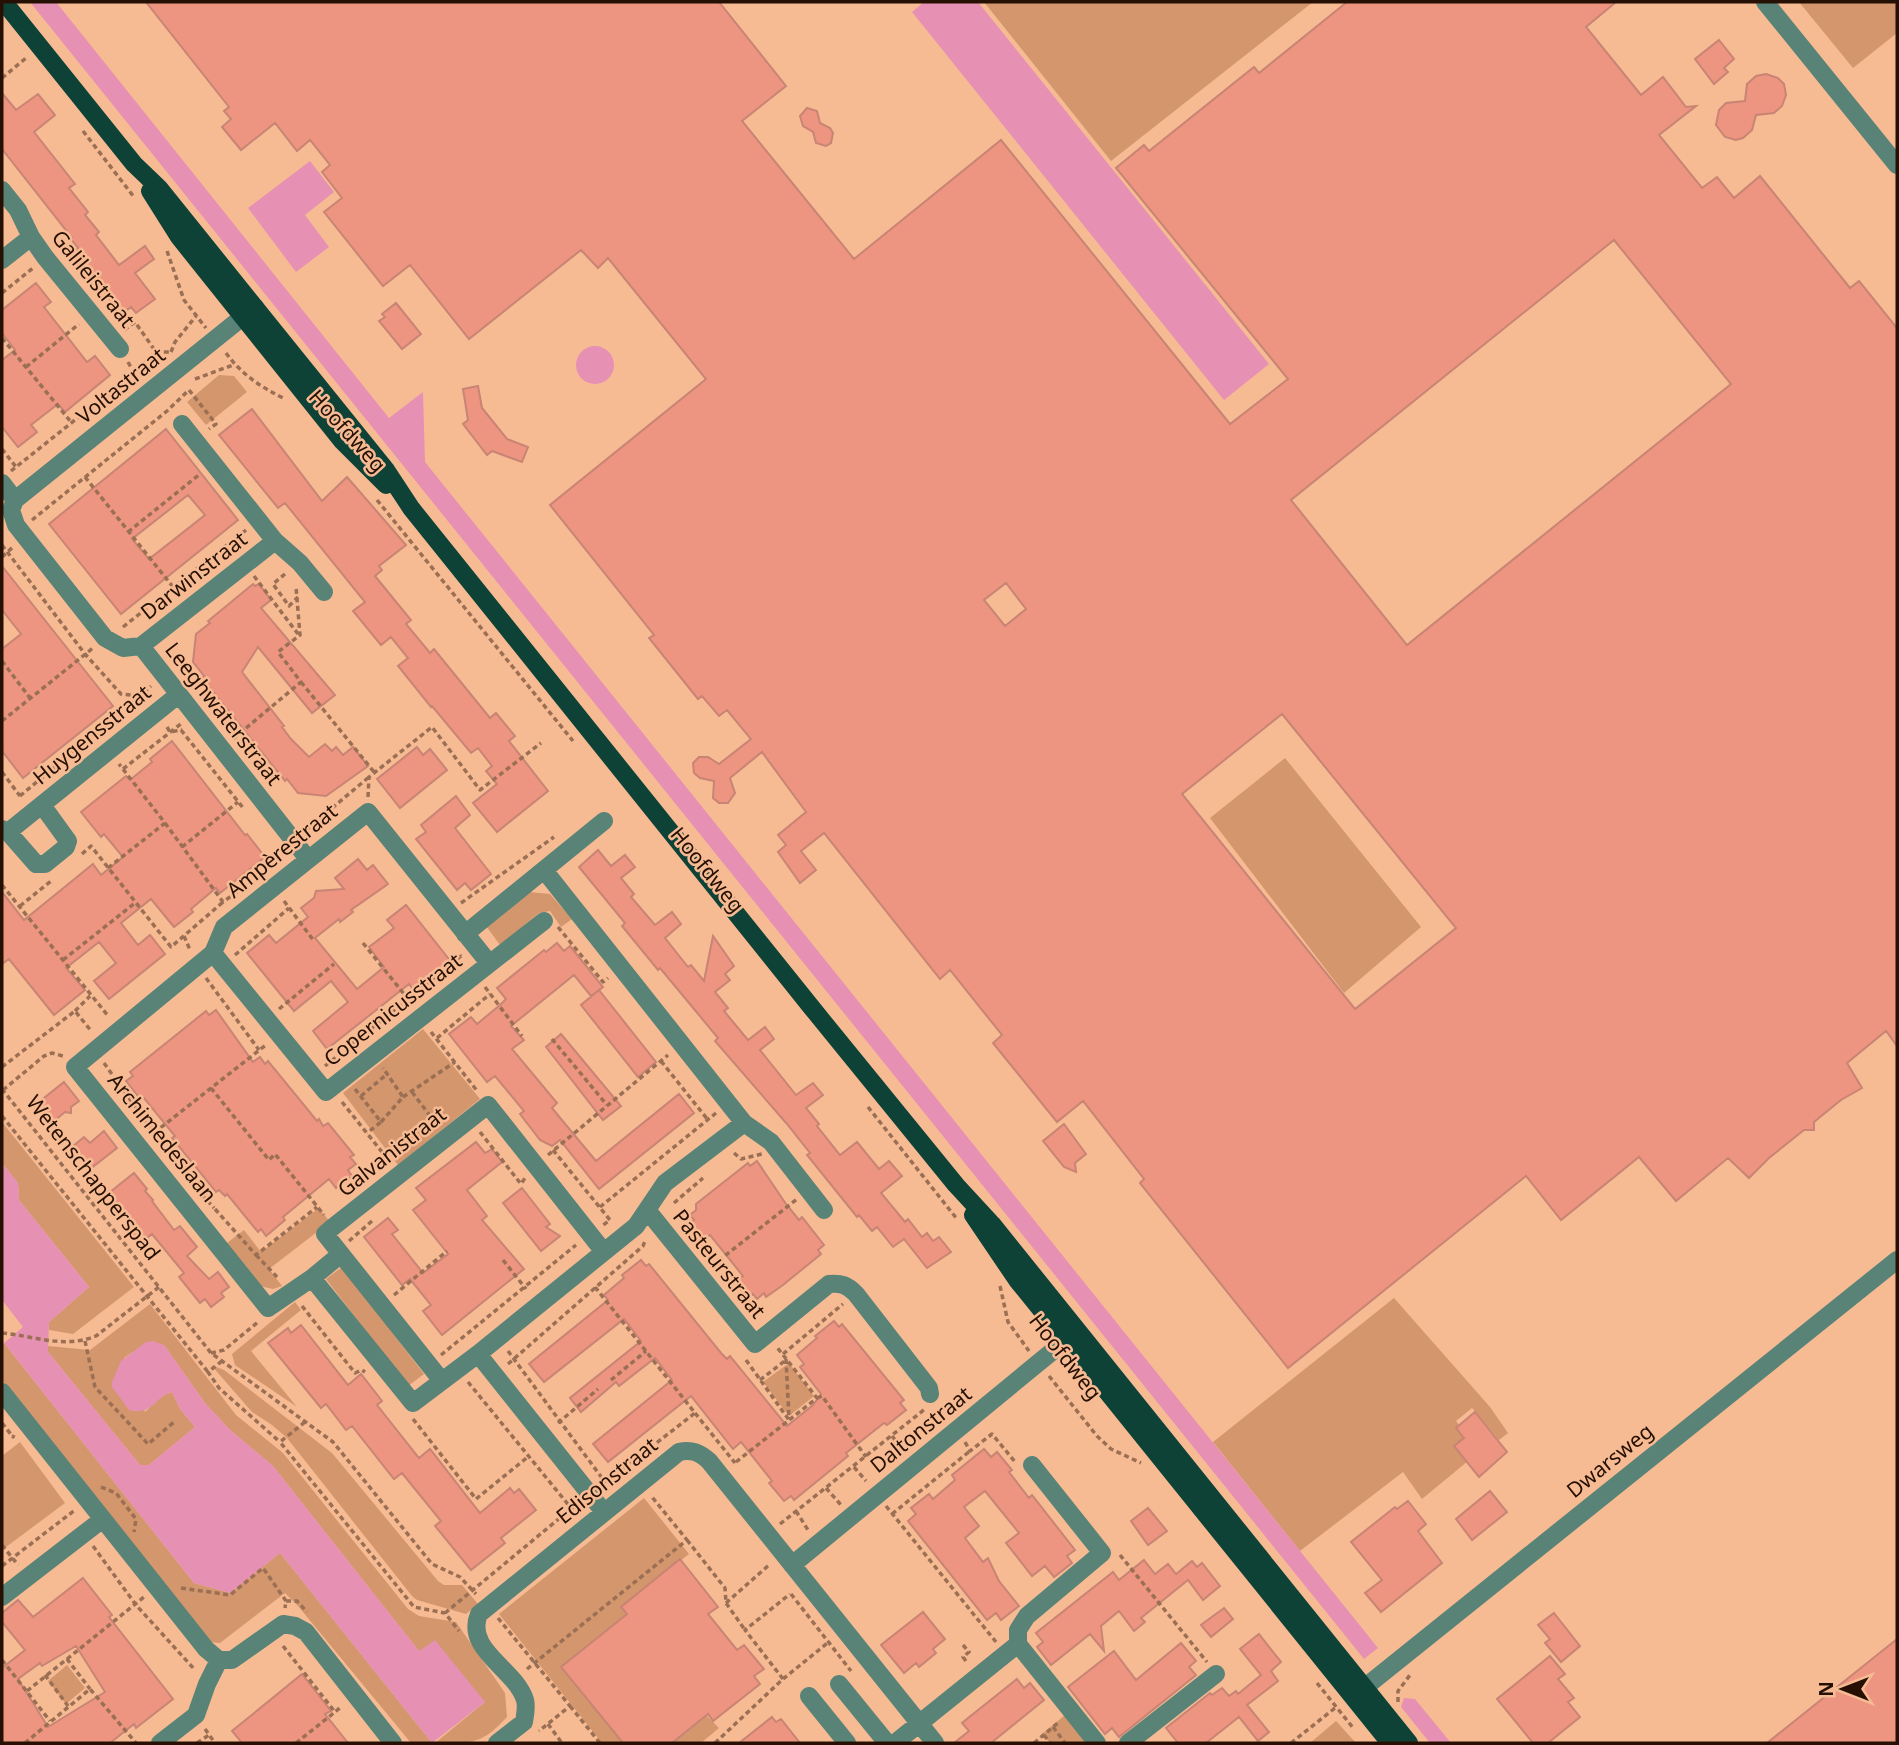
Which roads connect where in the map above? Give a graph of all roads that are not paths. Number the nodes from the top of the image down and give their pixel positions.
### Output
1 (4, 2) edge
2 (1765, 2) edge
3 (1897, 165) edge
4 (2, 190) edge
5 (31, 237) junction
6 (2, 260) edge
7 (249, 312) junction
8 (116, 344) road end
9 (182, 424) dead end
10 (5, 478) edge
11 (15, 500) junction
12 (270, 545) junction
13 (324, 592) dead end
14 (141, 646) junction
15 (178, 695) junction
16 (38, 808) junction
17 (604, 821) dead end
18 (5, 830) edge
19 (308, 859) junction
20 (544, 870) junction
21 (544, 920) road end
22 (465, 934) junction
23 (224, 958) junction
24 (489, 964) junction
25 (744, 1123) junction
26 (647, 1210) junction
27 (824, 1210) dead end
28 (604, 1252) junction
29 (341, 1254) junction
30 (1897, 1260) edge
31 (312, 1278) junction
32 (1072, 1335) junction
33 (478, 1354) junction
34 (442, 1381) junction
35 (2, 1392) edge
36 (933, 1397) road end
37 (1032, 1465) road end
38 (604, 1512) junction
39 (103, 1519) junction
40 (792, 1565) junction
41 (2, 1597) edge
42 (1012, 1649) junction
43 (219, 1660) junction
44 (1216, 1674) road end
45 (846, 1679) road end
46 (1359, 1692) junction
47 (809, 1696) dead end
48 (919, 1723) junction
49 (160, 1743) edge
50 (393, 1743) edge
51 (497, 1743) edge
52 (847, 1743) edge
53 (887, 1743) edge
54 (895, 1743) edge
55 (935, 1743) edge
56 (1097, 1743) edge
57 (1128, 1743) edge
58 (1390, 1743) edge
59 (1409, 1743) edge

1 - 7 main road, Hoofdweg
2 - 3 street
4 - 5 street, Galileistraat
5 - 6 street, Galileistraat
5 - 8 street, Galileistraat
7 - 11 street, Voltastraat
7 - 32 main road, Hoofdweg
9 - 12 street, Darwinstraat
10 - 11 street
11 - 14 street, Leeghwaterstraat
12 - 13 street, Darwinstraat
12 - 14 street, Darwinstraat
14 - 15 street, Leeghwaterstraat
15 - 16 street, Huygensstraat
15 - 19 street, Leeghwaterstraat
16 - 18 street, Huygensstraat
16 - 18 street
17 - 20 street
19 - 22 street, Ampèrestraat
19 - 23 street, Ampèrestraat
20 - 22 street
20 - 25 street
21 - 24 street
22 - 24 street, Ampèrestraat
23 - 24 street, Copernicusstraat
23 - 31 street, Archimedeslaan
25 - 26 street
25 - 27 street
26 - 28 street
26 - 36 street, Pasteurstraat
28 - 29 street, Galvanistraat
28 - 33 street
29 - 31 street
29 - 34 street, Galvanistraat
30 - 46 street, Dwarsweg
31 - 34 street
32 - 40 street, Daltonstraat
32 - 46 main road, Hoofdweg
33 - 34 street
33 - 38 street
35 - 39 street
37 - 42 street
38 - 40 street, Edisonstraat
38 - 51 street, Edisonstraat
39 - 41 street
39 - 43 street
40 - 48 street, Edisonstraat
42 - 48 street
42 - 56 street
43 - 49 street
43 - 50 street
44 - 57 street
45 - 53 street
46 - 58 main road, Hoofdweg
46 - 59 main road, Hoofdweg
47 - 52 street
48 - 54 street
48 - 55 street, Edisonstraat

